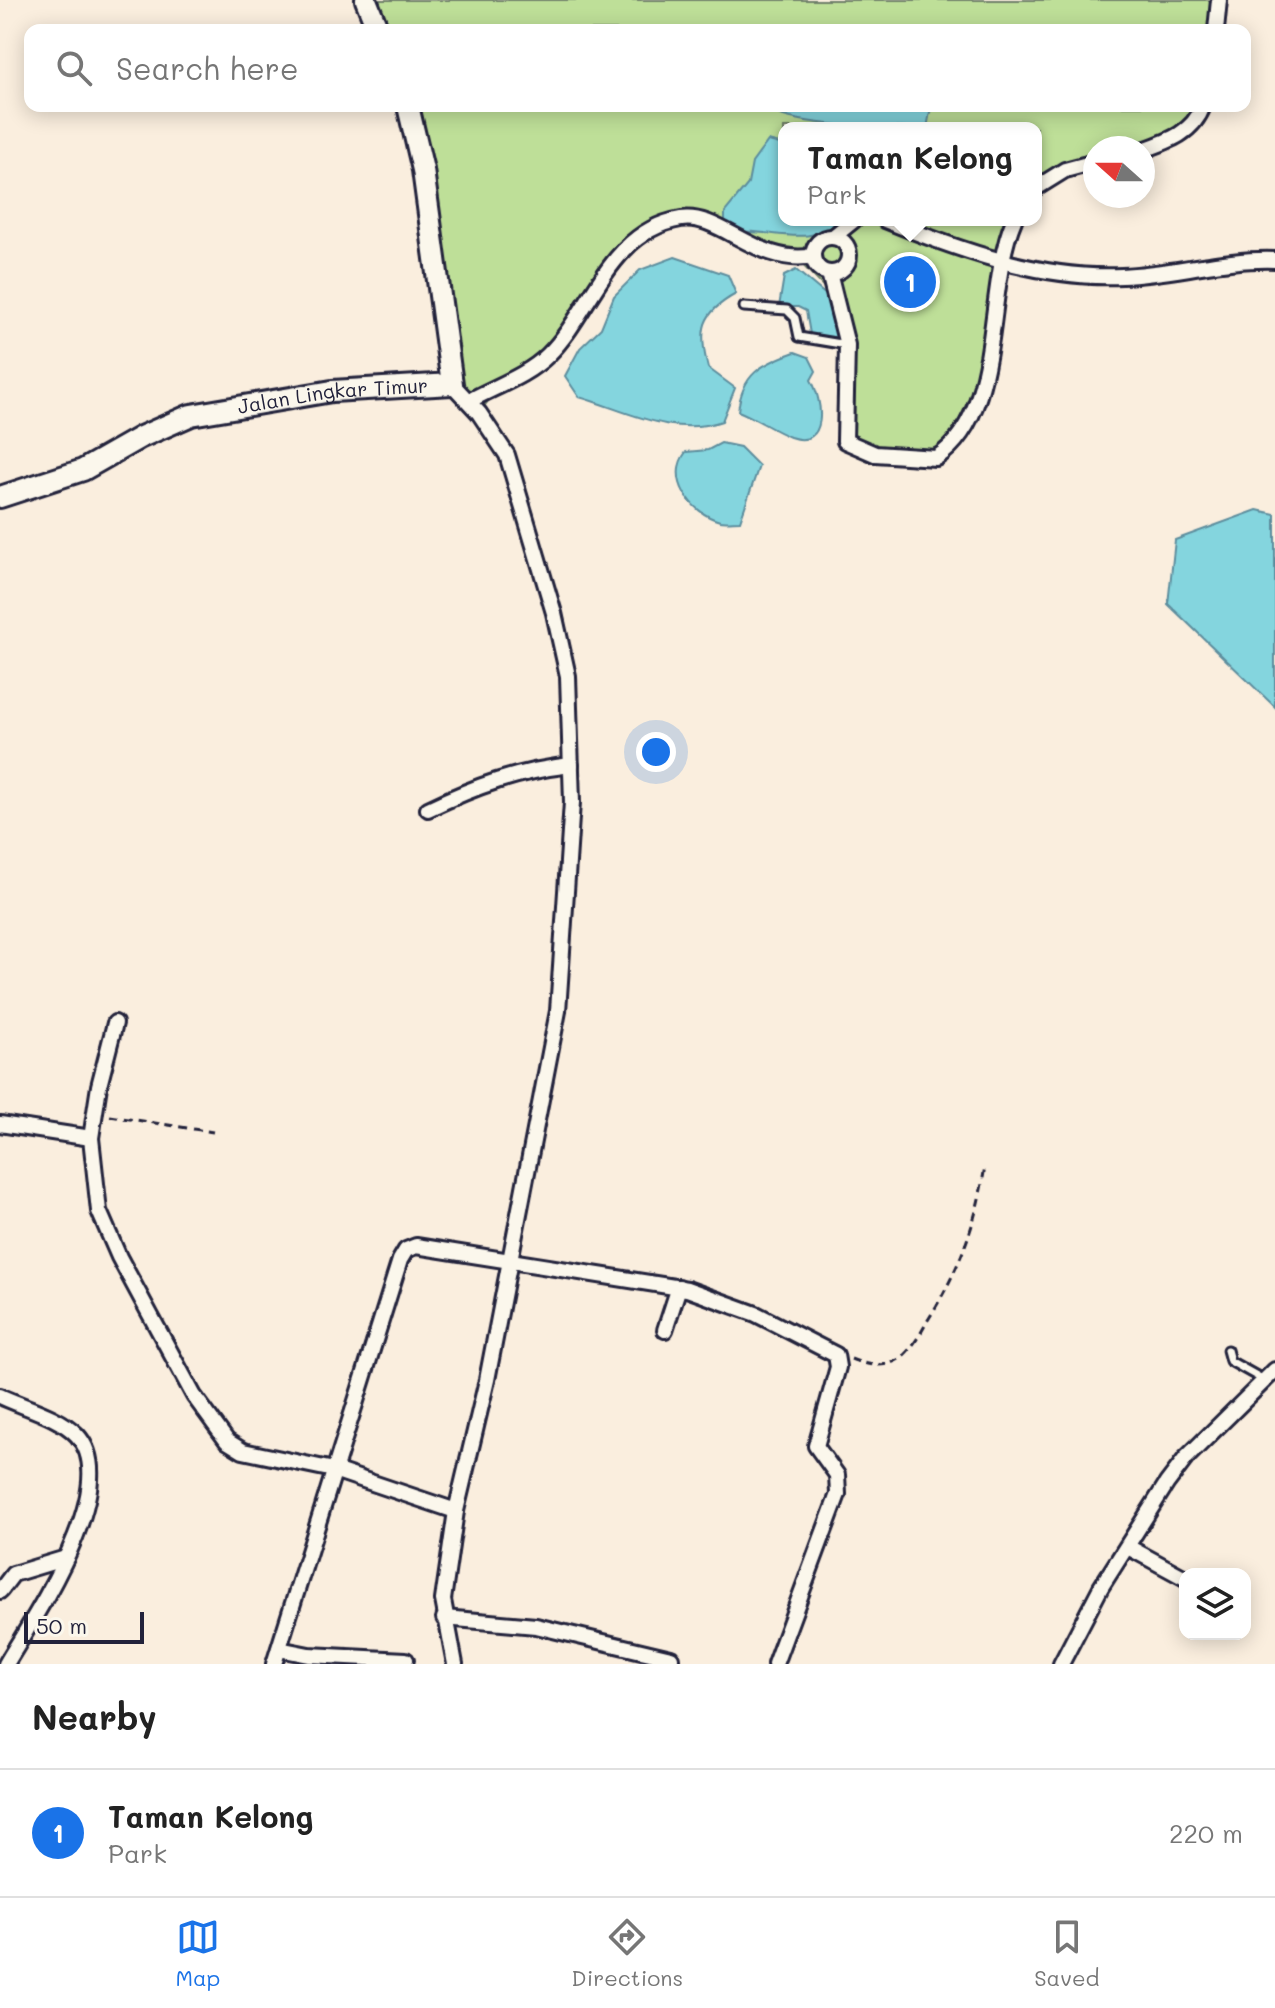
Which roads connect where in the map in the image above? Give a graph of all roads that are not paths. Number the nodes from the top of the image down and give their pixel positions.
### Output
1 (366, 0) edge
2 (1219, 0) edge
3 (376, 24) edge
4 (1217, 24) edge
5 (409, 112) edge
6 (1201, 112) edge
7 (1155, 146) edge
8 (1083, 165) edge
9 (1042, 184) edge
10 (847, 226) edge
11 (902, 226) edge
12 (1013, 226) edge
13 (833, 237) junction
14 (813, 256) junction
15 (1275, 260) edge
16 (1004, 262) junction
17 (829, 273) junction
18 (744, 307) dead end
19 (847, 345) junction
20 (452, 384) junction
21 (469, 401) junction
22 (0, 497) edge
23 (571, 765) junction
24 (428, 809) dead end
25 (115, 1023) dead end
26 (0, 1124) edge
27 (91, 1138) junction
28 (511, 1260) junction
29 (679, 1287) junction
30 (665, 1330) dead end
31 (1227, 1350) dead end
32 (1270, 1375) edge
33 (0, 1396) edge
34 (334, 1470) junction
35 (456, 1511) junction
36 (1128, 1547) junction
37 (66, 1558) junction
38 (1179, 1575) edge
39 (0, 1591) edge
40 (444, 1618) junction
41 (279, 1649) junction
42 (671, 1658) dead end
43 (406, 1660) dead end
44 (6, 1664) edge
45 (274, 1664) edge
46 (455, 1664) edge
47 (775, 1664) edge
48 (1061, 1664) edge

1 - 3 main road
2 - 4 street
5 - 20 main road, Jalan Lingkar Timur
6 - 7 street
8 - 9 street
10 - 13 street
11 - 16 street
12 - 16 street
13 - 14 street
13 - 17 street
14 - 17 street
14 - 21 street
15 - 16 street
16 - 19 street
17 - 19 street
18 - 19 lane
20 - 21 street
20 - 22 main road, Jalan Lingkar Timur
21 - 23 street
23 - 24 street
23 - 28 street
25 - 27 street
26 - 27 street
27 - 34 street
28 - 29 street
28 - 34 street
28 - 35 street
29 - 30 street
29 - 47 street
31 - 32 lane
32 - 36 street
33 - 37 street
34 - 35 street
34 - 41 street
35 - 40 street
36 - 38 street
36 - 48 street
37 - 39 street
37 - 44 street
40 - 42 street
40 - 46 street
41 - 43 street
41 - 45 street

